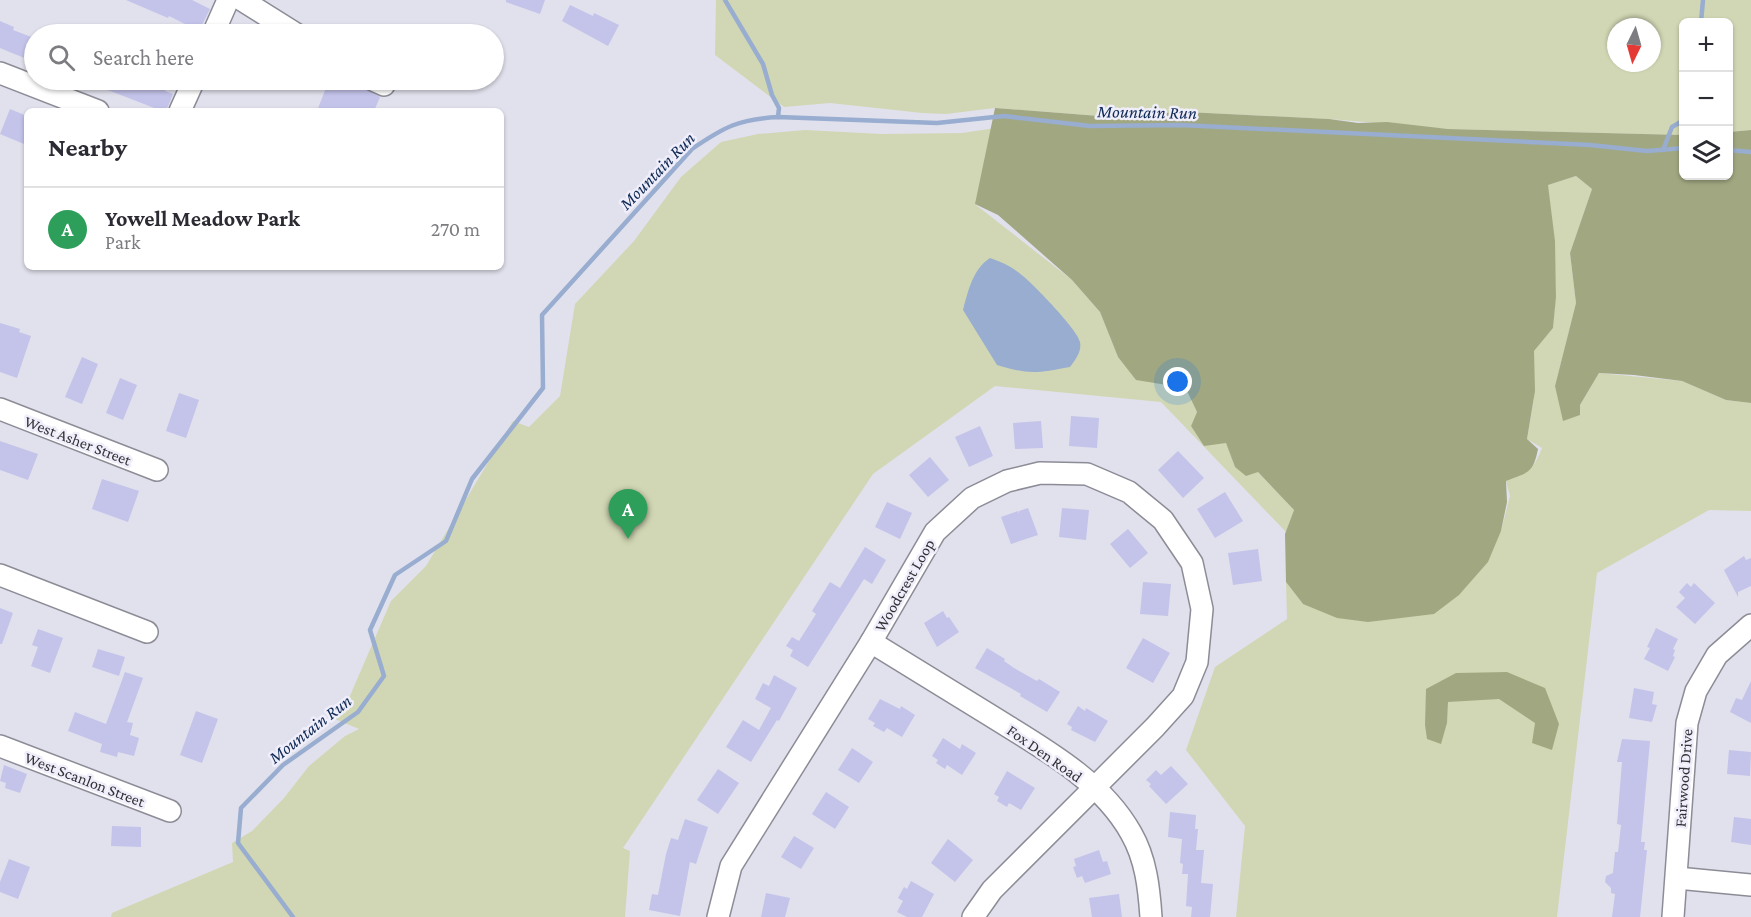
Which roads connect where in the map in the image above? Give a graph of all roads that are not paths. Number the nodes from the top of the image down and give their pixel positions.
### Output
1 (228, 0) edge
2 (242, 0) edge
3 (217, 24) edge
4 (280, 24) edge
5 (0, 73) edge
6 (24, 82) edge
7 (44, 90) edge
8 (189, 90) edge
9 (90, 108) edge
10 (181, 108) edge
11 (0, 410) edge
12 (157, 470) dead end
13 (0, 575) edge
14 (1751, 625) edge
15 (147, 632) dead end
16 (871, 642) junction
17 (1, 751) edge
18 (1093, 788) junction
19 (170, 811) dead end
20 (1677, 878) junction
21 (1751, 885) edge
22 (718, 917) edge
23 (973, 917) edge
24 (1151, 917) edge
25 (1673, 917) edge

1 - 3 street
2 - 4 street
5 - 6 street
7 - 9 street
8 - 10 street
11 - 12 street, West Asher Street
13 - 15 street
14 - 20 street, Fairwood Drive
16 - 18 street, Fox Den Road
16 - 18 street, Woodcrest Loop
16 - 22 street, Woodcrest Loop
17 - 19 street, West Scanlon Street
18 - 23 street, Woodcrest Loop
18 - 24 street, Fox Den Road
20 - 21 street
20 - 25 street, Fairwood Drive

